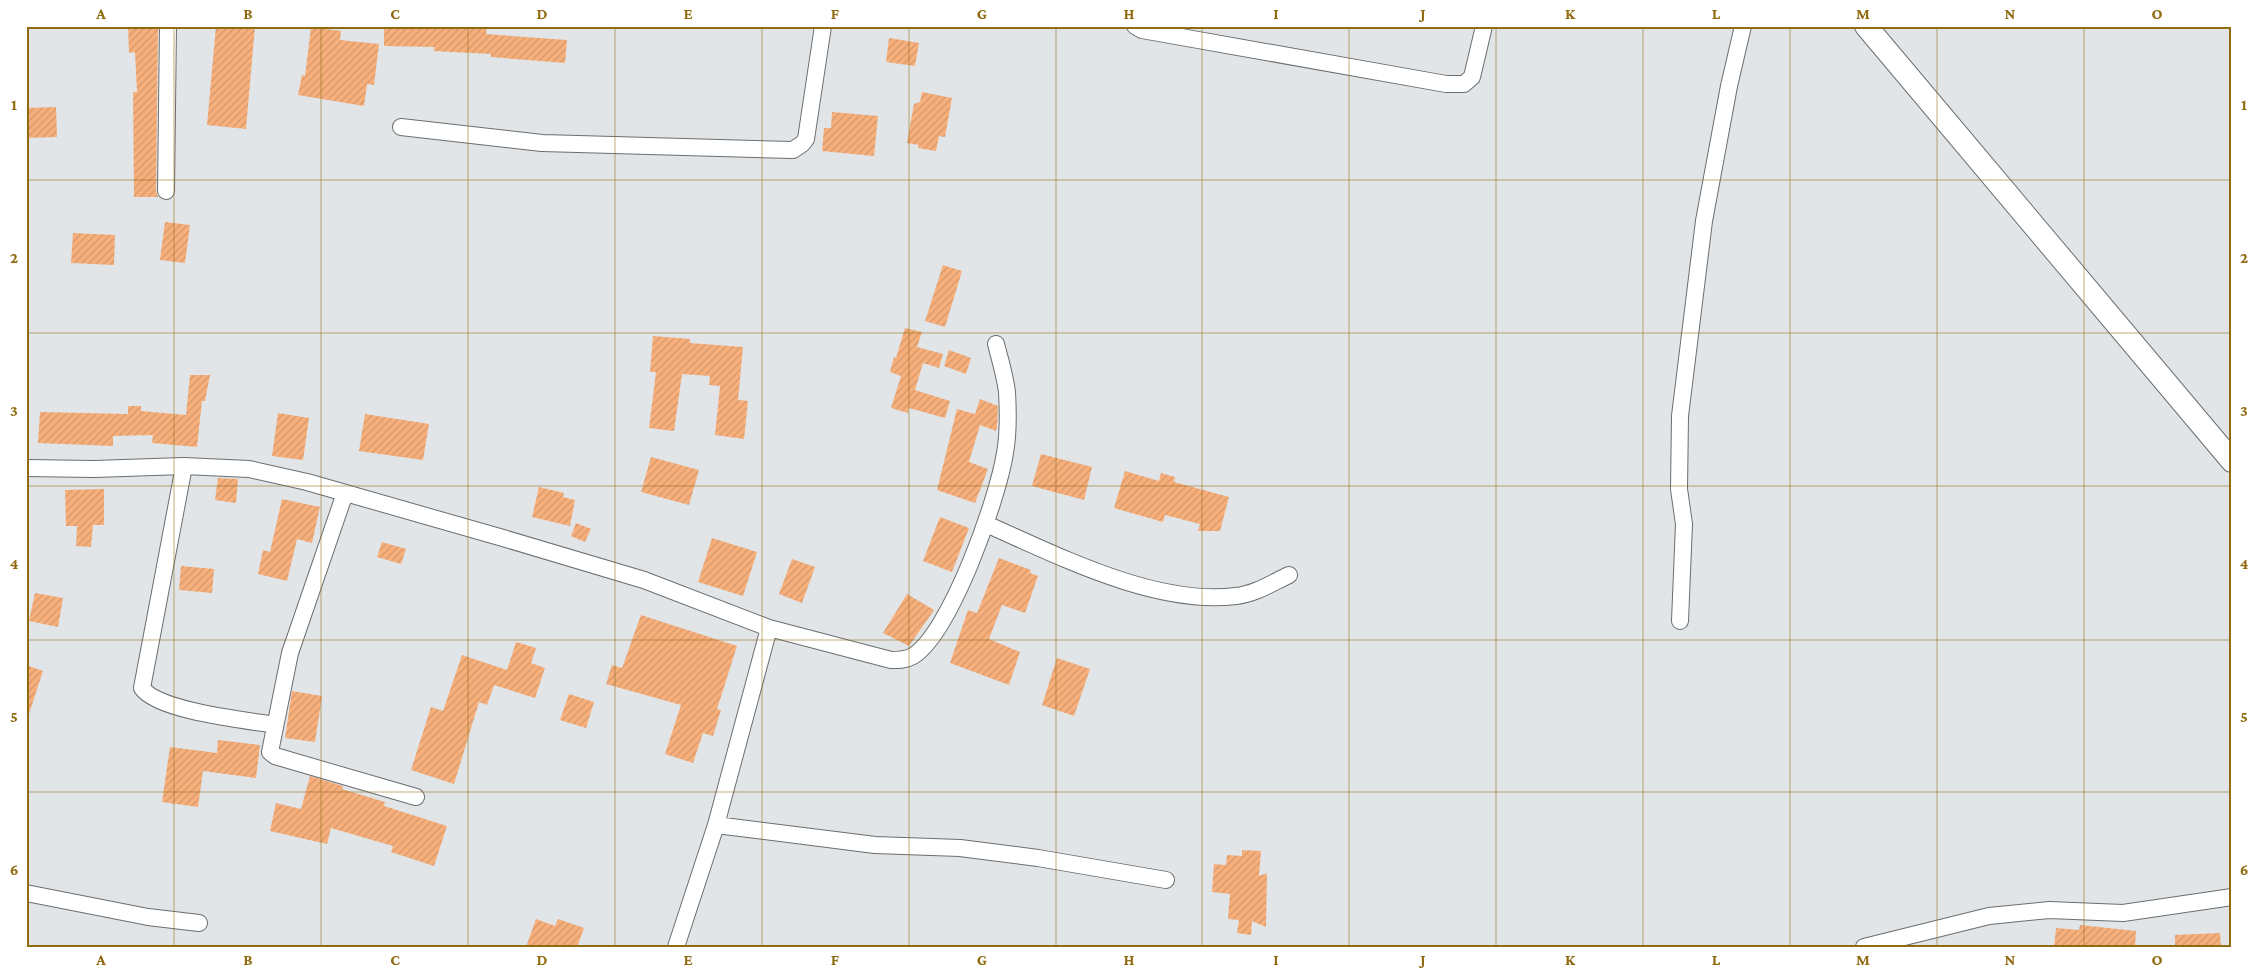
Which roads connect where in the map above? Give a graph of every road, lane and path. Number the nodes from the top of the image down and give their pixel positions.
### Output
1 (168, 26) edge
2 (823, 26) edge
3 (1135, 26) edge
4 (1484, 26) edge
5 (1743, 26) edge
6 (1866, 26) edge
7 (401, 127) dead end
8 (166, 191) dead end
9 (996, 344) dead end
10 (2232, 461) edge
11 (184, 466) junction
12 (26, 468) edge
13 (345, 493) junction
14 (986, 524) junction
15 (1289, 575) dead end
16 (1680, 621) dead end
17 (769, 628) junction
18 (275, 725) junction
19 (416, 797) dead end
20 (716, 825) junction
21 (1166, 880) dead end
22 (26, 893) edge
23 (2232, 898) edge
24 (199, 923) dead end
25 (676, 947) edge
26 (1864, 947) edge

1 - 8 street
2 - 7 street
3 - 4 street
5 - 16 street
6 - 10 main road
9 - 14 street
11 - 12 street
11 - 13 street
11 - 18 street
13 - 17 street
13 - 18 street
14 - 15 street
14 - 17 street
17 - 20 street
18 - 19 street
20 - 21 street
20 - 25 street
22 - 24 street
23 - 26 street

